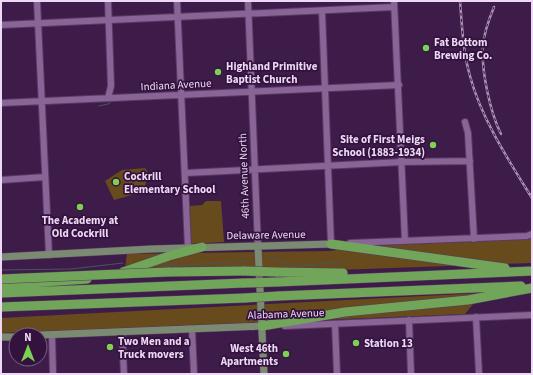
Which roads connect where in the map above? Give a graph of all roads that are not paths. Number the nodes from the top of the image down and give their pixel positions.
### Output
1 (37, 1) edge
2 (108, 1) edge
3 (177, 1) edge
4 (248, 1) edge
5 (394, 4) edge
6 (322, 10) junction
7 (248, 13) junction
8 (178, 17) junction
9 (109, 20) junction
10 (38, 22) junction
11 (1, 25) edge
12 (399, 85) junction
13 (326, 88) junction
14 (252, 92) junction
15 (181, 95) junction
16 (108, 98) junction
17 (42, 100) junction
18 (1, 103) edge
19 (465, 122) dead end
20 (470, 161) junction
21 (402, 162) junction
22 (329, 166) junction
23 (255, 170) junction
24 (186, 173) junction
25 (45, 177) junction
26 (1, 180) edge
27 (532, 234) edge
28 (474, 239) junction
29 (405, 241) junction
30 (331, 244) junction
31 (202, 247) junction
32 (258, 247) junction
33 (188, 248) junction
34 (49, 255) junction
35 (1, 257) edge
36 (532, 271) edge
37 (380, 277) junction
38 (1, 278) edge
39 (1, 285) edge
40 (532, 287) edge
41 (1, 293) edge
42 (72, 306) junction
43 (1, 307) edge
44 (1, 313) edge
45 (532, 315) edge
46 (476, 317) junction
47 (409, 320) junction
48 (335, 324) junction
49 (262, 326) junction
50 (192, 330) junction
51 (122, 332) junction
52 (48, 335) edge
53 (52, 335) junction
54 (53, 374) edge
55 (124, 374) edge
56 (194, 374) edge
57 (264, 374) edge
58 (337, 374) edge
59 (411, 374) edge
60 (479, 374) edge

1 - 10 street
2 - 9 street
3 - 8 street
4 - 7 street, 46th Avenue North
5 - 6 street
5 - 12 street
6 - 7 street
6 - 13 street
7 - 8 street
7 - 14 street, 46th Avenue North
8 - 9 street
8 - 15 street
9 - 10 street
9 - 16 street
10 - 11 street
10 - 17 street
12 - 13 street, Indiana Avenue
12 - 21 street
13 - 14 street, Indiana Avenue
13 - 22 street
14 - 15 street, Indiana Avenue
14 - 23 street, 46th Avenue North
15 - 16 street, Indiana Avenue
15 - 24 street
16 - 17 street, Indiana Avenue
17 - 18 street, Indiana Avenue
17 - 25 street
19 - 20 street
20 - 21 street
20 - 28 street
21 - 22 street
21 - 29 street
22 - 23 street
22 - 30 street
23 - 24 street
23 - 32 street, 46th Avenue North
24 - 33 street
25 - 26 street
25 - 34 street
27 - 28 street, Delaware Avenue
28 - 29 street, Delaware Avenue
29 - 30 street, Delaware Avenue
30 - 32 main road, Delaware Avenue
30 - 36 highway
31 - 32 main road, Delaware Avenue
31 - 33 main road, Delaware Avenue
31 - 39 highway
32 - 49 main road, 46th Avenue North
33 - 34 main road, Delaware Avenue
34 - 35 main road, Delaware Avenue
36 - 37 highway
37 - 38 highway, bridge
37 - 41 highway, bridge
40 - 42 highway, bridge
40 - 49 highway
42 - 43 highway
42 - 44 highway
45 - 46 street, Alabama Avenue
46 - 47 street, Alabama Avenue
46 - 60 street
47 - 48 street, Alabama Avenue
47 - 59 street
48 - 49 street, Alabama Avenue
48 - 58 street
49 - 50 main road, Alabama Avenue
49 - 57 main road, 46th Avenue North
50 - 51 main road, Alabama Avenue
50 - 56 street
51 - 53 main road, Alabama Avenue
51 - 55 street
52 - 53 main road, Alabama Avenue
53 - 54 street

